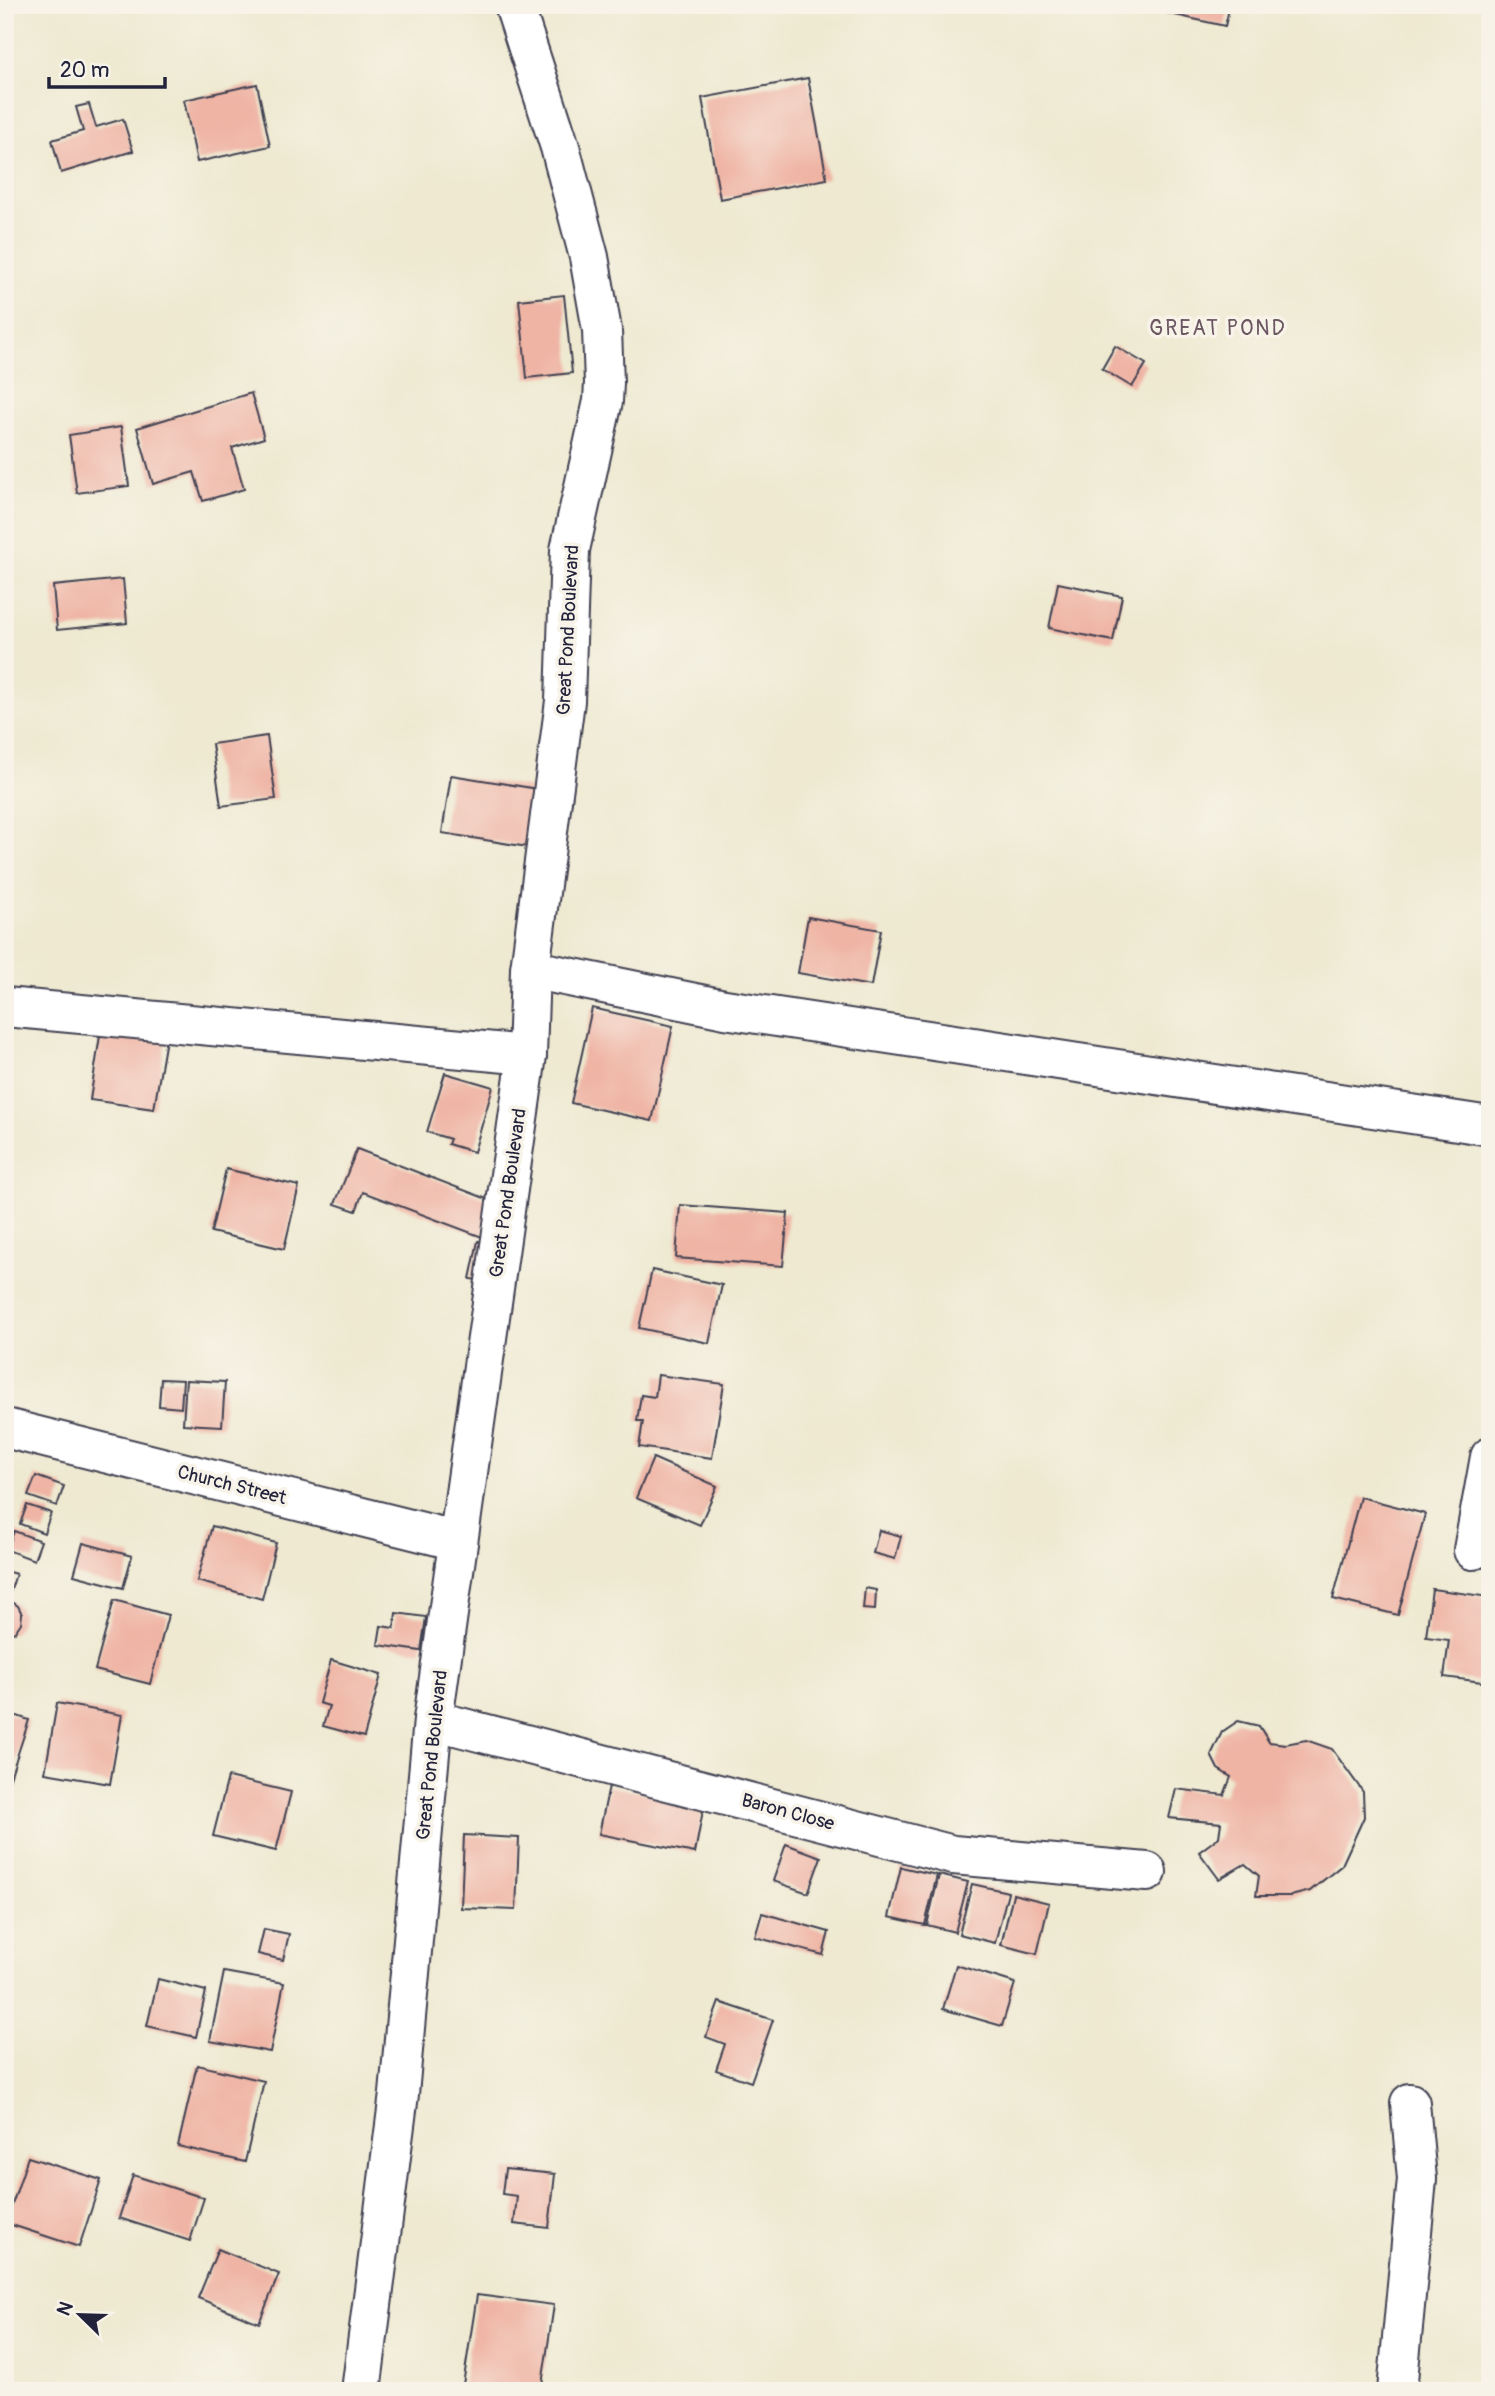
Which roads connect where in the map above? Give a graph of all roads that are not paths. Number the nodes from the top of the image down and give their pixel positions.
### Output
1 (514, 5) edge
2 (530, 969) junction
3 (5, 1007) edge
4 (527, 1055) junction
5 (1490, 1126) edge
6 (5, 1429) edge
7 (1490, 1457) edge
8 (458, 1541) junction
9 (1473, 1550) dead end
10 (433, 1720) junction
11 (1147, 1872) dead end
12 (1410, 2103) dead end
13 (362, 2391) edge
14 (1397, 2391) edge

1 - 2 street, Great Pond Boulevard
2 - 4 street, Great Pond Boulevard
2 - 5 street
3 - 4 street
4 - 8 street, Great Pond Boulevard
6 - 8 street, Church Street
7 - 9 street
8 - 10 street, Great Pond Boulevard
10 - 11 street, Baron Close
10 - 13 street, Great Pond Boulevard
12 - 14 street

